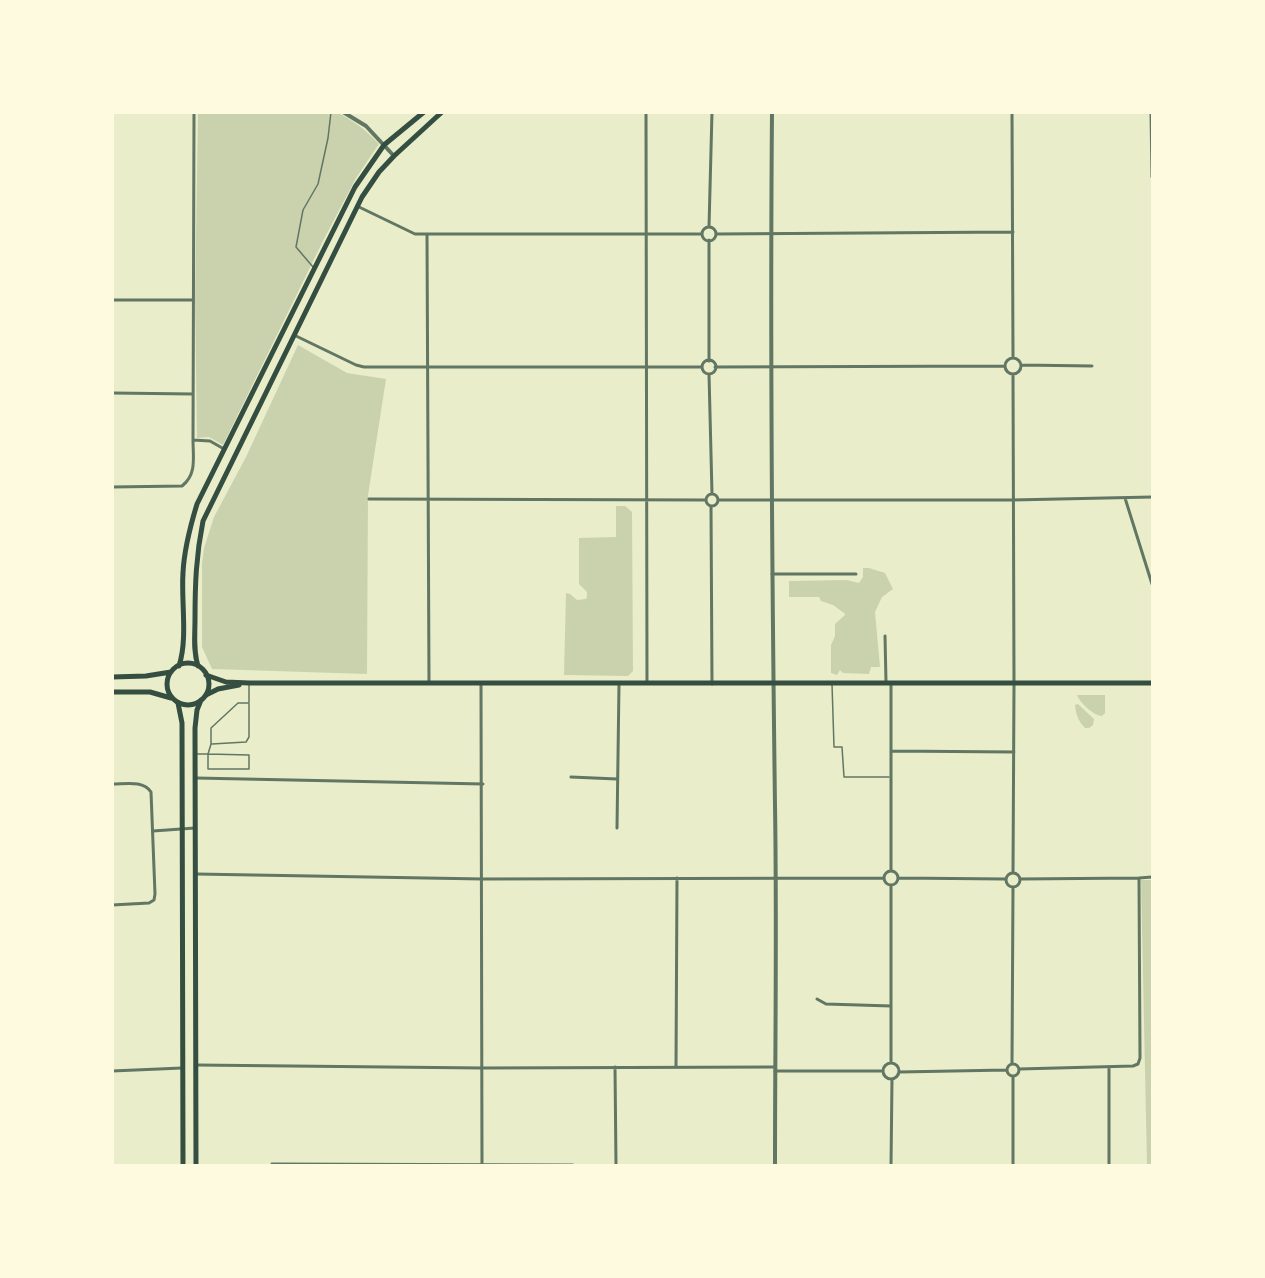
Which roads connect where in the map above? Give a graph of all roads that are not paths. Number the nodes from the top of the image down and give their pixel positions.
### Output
1 (194, 112) edge
2 (331, 112) edge
3 (343, 112) edge
4 (424, 112) edge
5 (442, 112) edge
6 (646, 112) edge
7 (712, 112) edge
8 (772, 112) edge
9 (1012, 112) edge
10 (1151, 112) edge
11 (350, 114) edge
12 (384, 145) junction
13 (394, 156) junction
14 (1152, 177) edge
15 (357, 206) junction
16 (709, 227) junction
17 (1012, 232) junction
18 (427, 234) junction
19 (702, 234) junction
20 (716, 234) junction
21 (771, 234) junction
22 (647, 235) junction
23 (709, 240) junction
24 (314, 268) junction
25 (112, 300) edge
26 (193, 300) junction
27 (294, 335) junction
28 (1013, 357) junction
29 (709, 361) junction
30 (1021, 365) junction
31 (772, 366) junction
32 (1004, 366) junction
33 (1092, 366) dead end
34 (428, 367) junction
35 (702, 367) junction
36 (715, 367) junction
37 (647, 368) junction
38 (709, 374) junction
39 (1012, 374) junction
40 (112, 393) edge
41 (193, 393) junction
42 (251, 397) junction
43 (261, 402) junction
44 (193, 440) junction
45 (225, 450) junction
46 (112, 487) edge
47 (712, 494) junction
48 (1152, 497) edge
49 (1125, 498) junction
50 (369, 499) dead end
51 (429, 499) junction
52 (772, 499) junction
53 (647, 500) junction
54 (706, 500) junction
55 (718, 500) junction
56 (1012, 500) junction
57 (197, 504) junction
58 (711, 506) junction
59 (208, 510) junction
60 (772, 574) junction
61 (856, 574) dead end
62 (1152, 584) edge
63 (885, 636) dead end
64 (179, 666) junction
65 (198, 666) junction
66 (171, 672) junction
67 (206, 675) junction
68 (112, 677) edge
69 (772, 683) junction
70 (1152, 683) edge
71 (249, 684) junction
72 (429, 684) junction
73 (482, 684) junction
74 (619, 684) junction
75 (647, 684) junction
76 (712, 684) junction
77 (832, 684) junction
78 (889, 684) junction
79 (1014, 684) junction
80 (112, 692) edge
81 (204, 698) junction
82 (175, 700) junction
83 (249, 703) junction
84 (211, 744) junction
85 (891, 751) junction
86 (1014, 752) junction
87 (195, 754) junction
88 (208, 754) junction
89 (571, 777) dead end
90 (891, 777) junction
91 (195, 778) junction
92 (618, 779) junction
93 (112, 784) edge
94 (483, 784) junction
95 (195, 828) junction
96 (617, 828) dead end
97 (181, 829) junction
98 (153, 831) junction
99 (891, 871) junction
100 (1013, 873) junction
101 (195, 874) junction
102 (1152, 877) edge
103 (677, 878) junction
104 (775, 878) junction
105 (884, 878) junction
106 (898, 878) junction
107 (1139, 878) junction
108 (483, 879) junction
109 (1005, 879) junction
110 (1020, 879) junction
111 (891, 885) junction
112 (1013, 887) junction
113 (112, 905) edge
114 (817, 999) dead end
115 (891, 1006) junction
116 (891, 1064) junction
117 (1012, 1064) junction
118 (196, 1065) junction
119 (615, 1067) junction
120 (676, 1067) junction
121 (1108, 1067) junction
122 (183, 1068) junction
123 (482, 1068) junction
124 (775, 1069) junction
125 (1019, 1069) junction
126 (1007, 1070) junction
127 (112, 1071) edge
128 (883, 1071) junction
129 (899, 1072) junction
130 (1013, 1077) junction
131 (891, 1079) junction
132 (272, 1164) edge
133 (482, 1165) edge
134 (183, 1166) edge
135 (196, 1166) edge
136 (573, 1166) edge
137 (616, 1166) edge
138 (775, 1166) edge
139 (891, 1166) edge
140 (1013, 1166) edge
141 (1109, 1166) edge

1 - 26 street
2 - 24 lane
3 - 11 street
4 - 12 main road
5 - 13 main road
6 - 22 street
7 - 16 street
8 - 21 street
9 - 17 street
10 - 14 street
11 - 12 street
12 - 13 street
12 - 24 main road
13 - 15 main road
15 - 18 street
15 - 27 main road
16 - 19 street
16 - 20 street
17 - 21 street
17 - 28 street
18 - 22 street
18 - 34 street
19 - 22 street
19 - 23 street
20 - 21 street
20 - 23 street
21 - 31 street
22 - 37 street
23 - 29 street
24 - 42 main road
25 - 26 street
26 - 41 street
27 - 34 street
27 - 43 main road
28 - 30 street
28 - 32 street
29 - 35 street
29 - 36 street
30 - 33 street
30 - 39 street
31 - 32 street
31 - 36 street
31 - 52 street
32 - 39 street
34 - 37 street
34 - 51 street
35 - 37 street
35 - 38 street
36 - 38 street
37 - 53 street
38 - 47 street
39 - 56 street
40 - 41 street
41 - 44 street
42 - 43 main road
42 - 45 main road
43 - 59 main road
44 - 45 street
44 - 46 street
45 - 57 main road
47 - 54 street
47 - 55 street
48 - 49 street
49 - 56 street
49 - 62 street
50 - 51 street
51 - 53 street
51 - 72 street
52 - 55 street
52 - 56 street
52 - 60 street
53 - 54 street
53 - 75 street
54 - 58 street
55 - 58 street
56 - 79 street
57 - 59 main road
57 - 64 main road
58 - 76 street
59 - 65 main road
60 - 61 street
60 - 69 street
63 - 78 street
64 - 65 main road
64 - 66 main road
65 - 67 main road
66 - 68 main road
66 - 82 main road
67 - 71 main road
67 - 81 main road
69 - 76 main road
69 - 77 main road
69 - 104 street
70 - 79 main road
71 - 72 main road
71 - 81 main road
71 - 83 lane
72 - 73 main road
73 - 74 main road
73 - 94 street
74 - 75 main road
74 - 92 street
75 - 76 main road
77 - 78 main road
77 - 90 lane
78 - 79 main road
78 - 85 street
79 - 86 street
80 - 82 main road
81 - 82 main road
81 - 87 main road
82 - 97 main road
83 - 84 lane
83 - 84 lane
84 - 88 lane
85 - 86 street
85 - 90 street
86 - 100 street
87 - 88 lane
87 - 91 main road
88 - 88 lane
89 - 92 street
90 - 99 street
91 - 94 street
91 - 95 main road
92 - 96 street
93 - 98 street
94 - 108 street
95 - 97 street
95 - 101 main road
97 - 98 street
97 - 122 main road
98 - 113 street
99 - 105 street
99 - 106 street
100 - 109 street
100 - 110 street
101 - 108 street
101 - 118 main road
102 - 107 street
103 - 104 street
103 - 108 street
103 - 120 street
104 - 105 street
104 - 124 street
105 - 111 street
106 - 109 street
106 - 111 street
107 - 110 street
107 - 121 street
108 - 123 street
109 - 112 street
110 - 112 street
111 - 115 street
112 - 117 street
114 - 115 street
115 - 116 street
116 - 128 street
116 - 129 street
117 - 125 street
117 - 126 street
118 - 123 street
118 - 135 main road
119 - 120 street
119 - 123 street
119 - 137 street
120 - 124 street
121 - 125 street
121 - 141 street
122 - 127 street
122 - 134 main road
123 - 133 street
124 - 128 street
124 - 138 street
125 - 130 street
126 - 129 street
126 - 130 street
128 - 131 street
129 - 131 street
130 - 140 street
131 - 139 street
132 - 133 street
133 - 136 street

